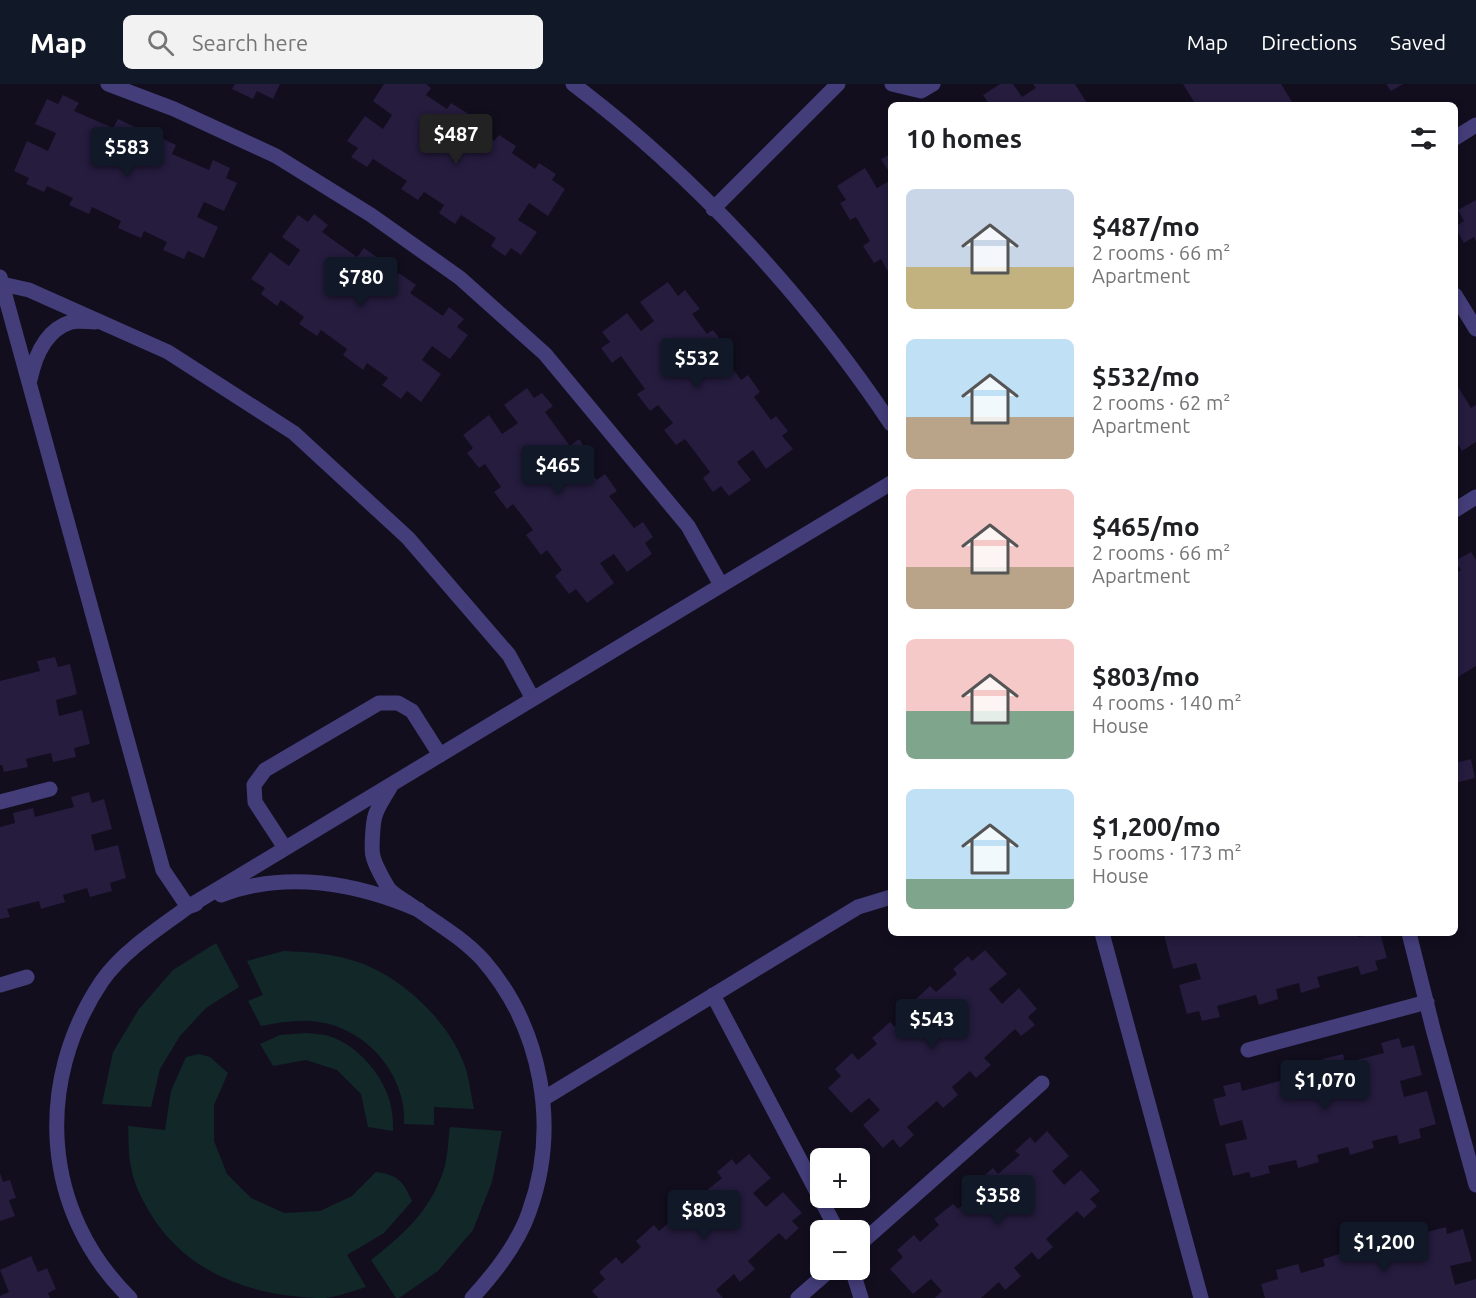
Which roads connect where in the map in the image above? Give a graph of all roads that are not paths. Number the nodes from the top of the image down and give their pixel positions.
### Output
1 (108, 84) edge
2 (573, 84) edge
3 (838, 84) edge
4 (892, 84) edge
5 (927, 88) edge
6 (1476, 125) edge
7 (1458, 136) edge
8 (713, 209) junction
9 (1, 281) edge
10 (1458, 300) edge
11 (101, 322) junction
12 (1476, 329) edge
13 (29, 383) junction
14 (888, 420) edge
15 (888, 485) edge
16 (1476, 497) edge
17 (1458, 508) edge
18 (721, 585) junction
19 (533, 699) junction
20 (440, 755) junction
21 (392, 784) junction
22 (50, 789) dead end
23 (0, 802) edge
24 (285, 848) junction
25 (888, 898) edge
26 (188, 907) junction
27 (419, 910) junction
28 (1103, 936) edge
29 (1410, 936) edge
30 (27, 977) dead end
31 (0, 985) edge
32 (713, 995) junction
33 (1427, 1002) junction
34 (1248, 1050) dead end
35 (1042, 1083) dead end
36 (543, 1099) junction
37 (1476, 1185) edge
38 (832, 1220) edge
39 (870, 1235) edge
40 (818, 1280) edge
41 (855, 1280) edge
42 (130, 1298) edge
43 (472, 1298) edge
44 (798, 1298) edge
45 (861, 1298) edge
46 (1201, 1298) edge

1 - 18 street
2 - 8 street
3 - 8 street
4 - 5 street
6 - 7 street
8 - 14 street
9 - 11 street
9 - 13 street
10 - 12 street
11 - 13 street
11 - 19 street
13 - 26 street
15 - 18 street
16 - 17 street
18 - 19 street
19 - 20 street
20 - 21 street
20 - 24 street
21 - 24 street
21 - 27 street
22 - 23 street
24 - 26 street
25 - 32 street
26 - 27 street
26 - 42 street
27 - 36 street
28 - 46 street
29 - 33 street
30 - 31 street
32 - 36 street
32 - 38 street
33 - 34 street
33 - 37 street
35 - 39 street
36 - 43 street
40 - 44 street
41 - 45 street

